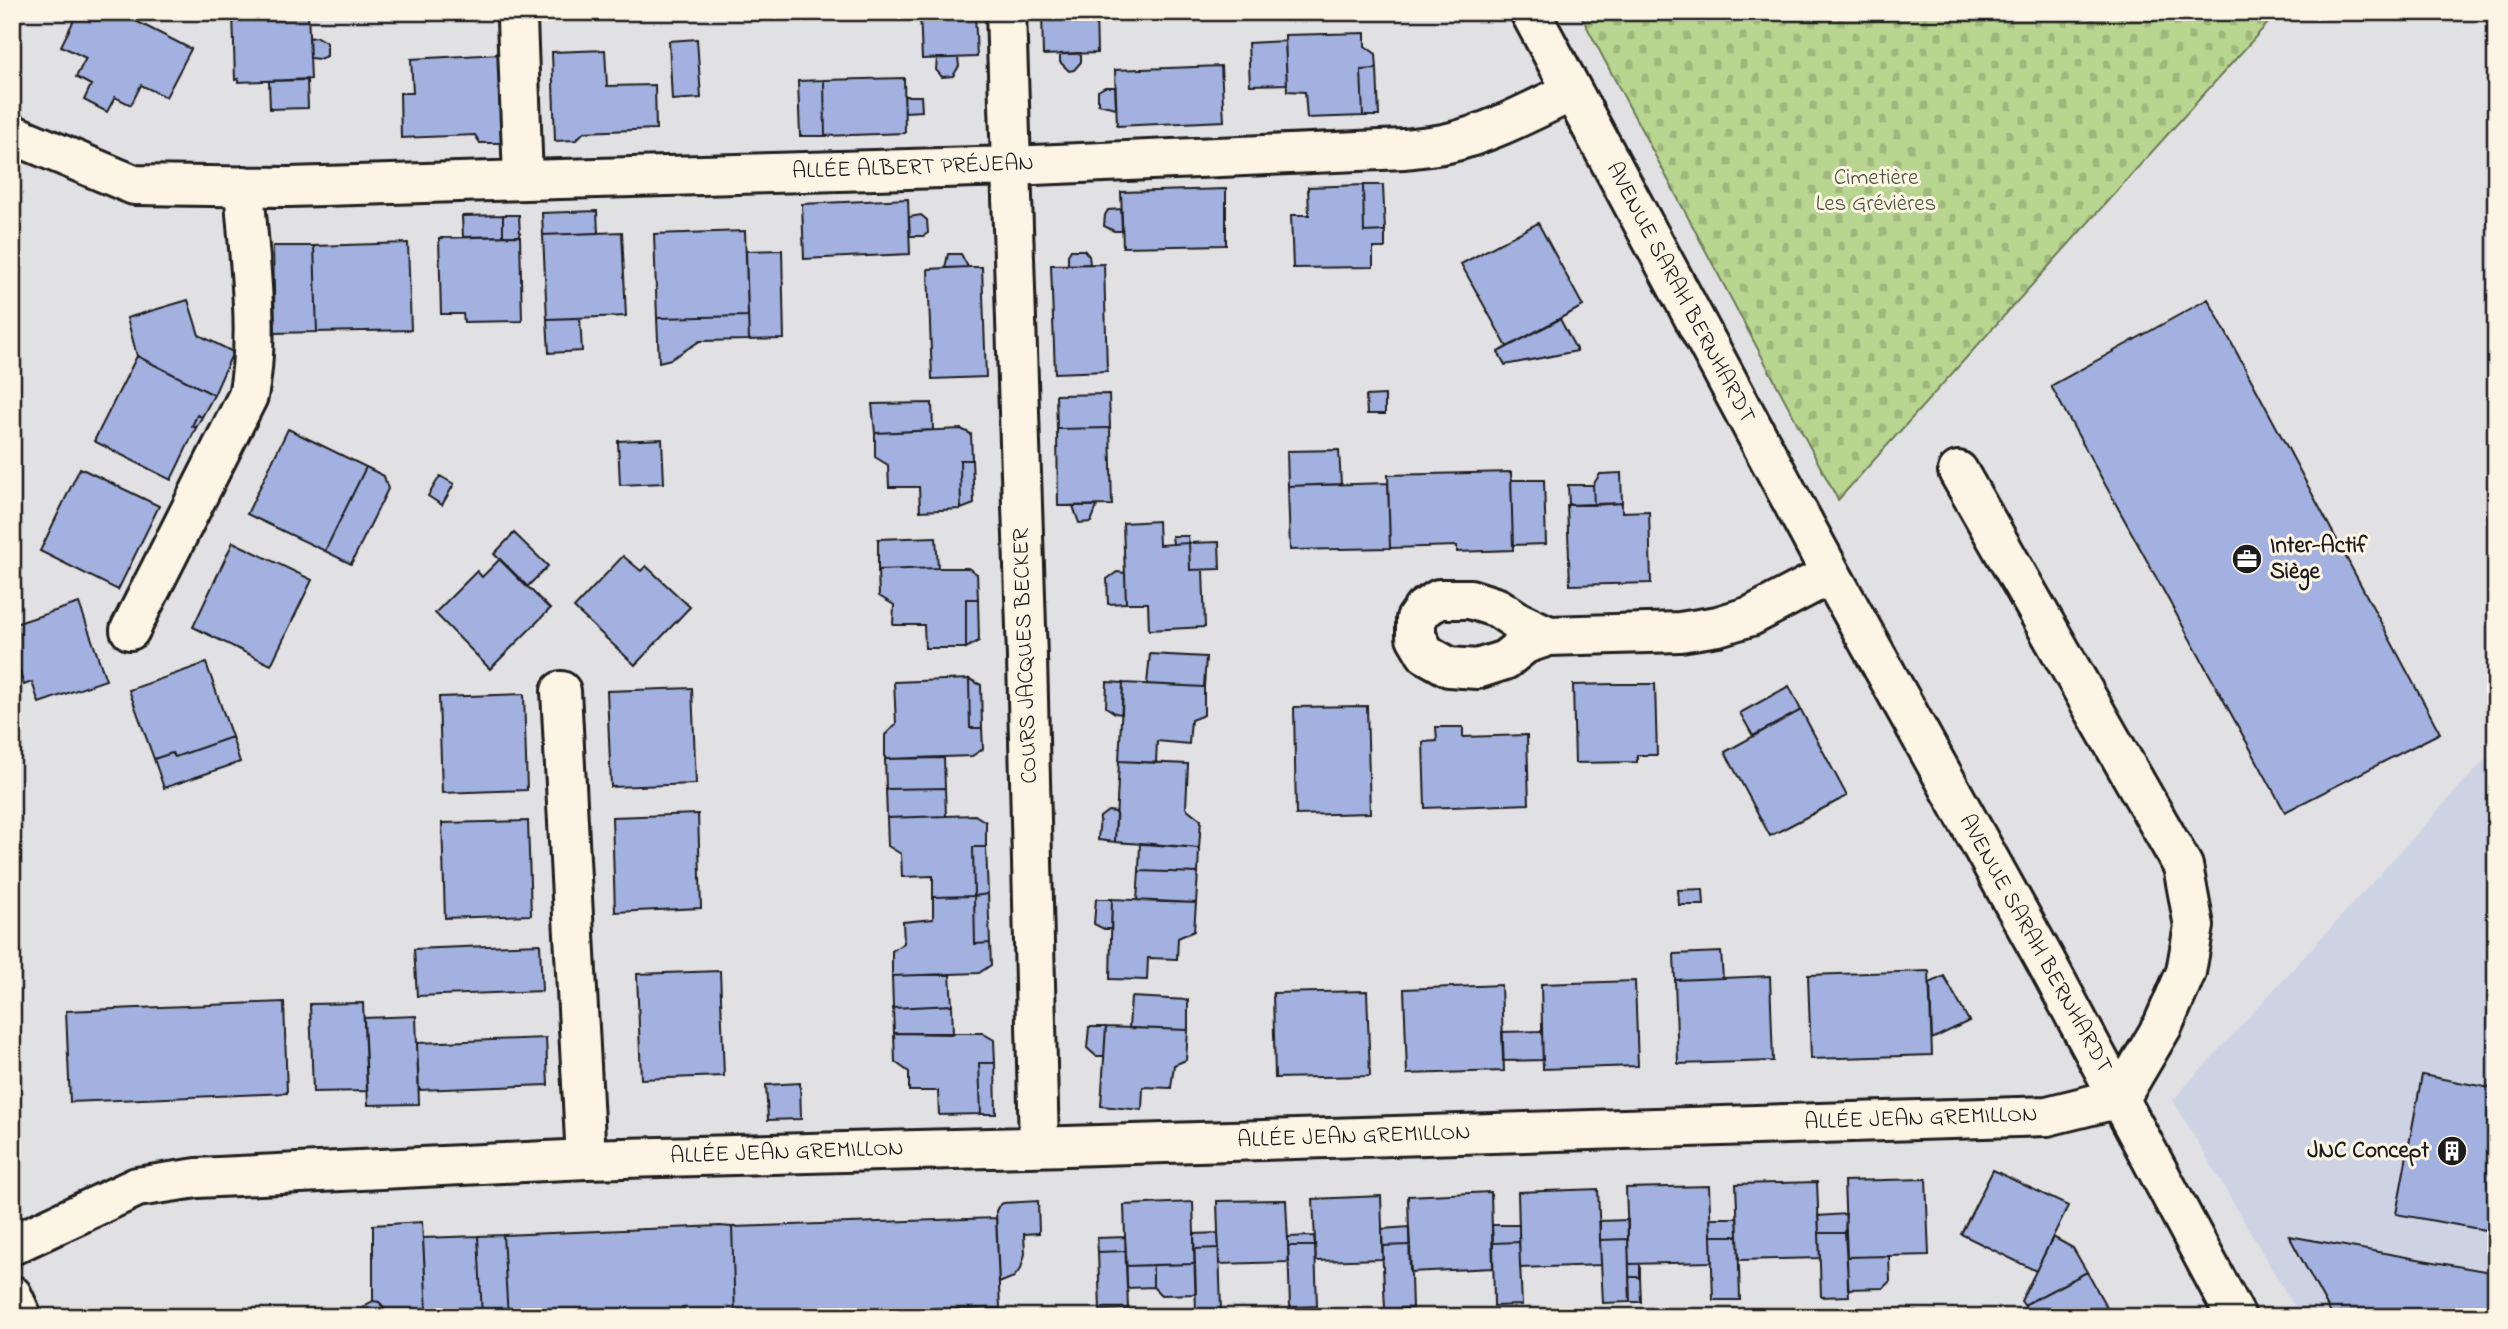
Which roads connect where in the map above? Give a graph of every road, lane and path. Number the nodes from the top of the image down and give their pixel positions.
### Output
1 (1006, 12) edge
2 (1530, 12) edge
3 (517, 15) edge
4 (1571, 92) junction
5 (12, 134) edge
6 (1011, 166) junction
7 (523, 179) junction
8 (244, 186) junction
9 (1958, 471) dead end
10 (1831, 574) junction
11 (130, 630) dead end
12 (1549, 636) dead end
13 (561, 691) dead end
14 (2120, 1098) junction
15 (1039, 1146) junction
16 (586, 1159) junction
17 (12, 1245) edge
18 (12, 1295) edge
19 (22, 1317) edge
20 (2236, 1317) edge

1 - 6 street, COURS JACQUES BECKER
2 - 4 street, AVENUE SARAH BERNHARDT
3 - 7 street
4 - 6 street, ALLÉE ALBERT PRÉJEAN
4 - 10 street, AVENUE SARAH BERNHARDT
5 - 8 street, ALLÉE ALBERT PRÉJEAN
6 - 7 street, ALLÉE ALBERT PRÉJEAN
6 - 15 street, COURS JACQUES BECKER
7 - 8 street, ALLÉE ALBERT PRÉJEAN
8 - 11 street
9 - 14 street
10 - 12 street
10 - 14 street, AVENUE SARAH BERNHARDT
13 - 16 street
14 - 15 street, ALLÉE JEAN GREMILLON
14 - 20 street, AVENUE SARAH BERNHARDT
15 - 16 street, ALLÉE JEAN GREMILLON
16 - 17 street, ALLÉE JEAN GREMILLON
18 - 19 street

